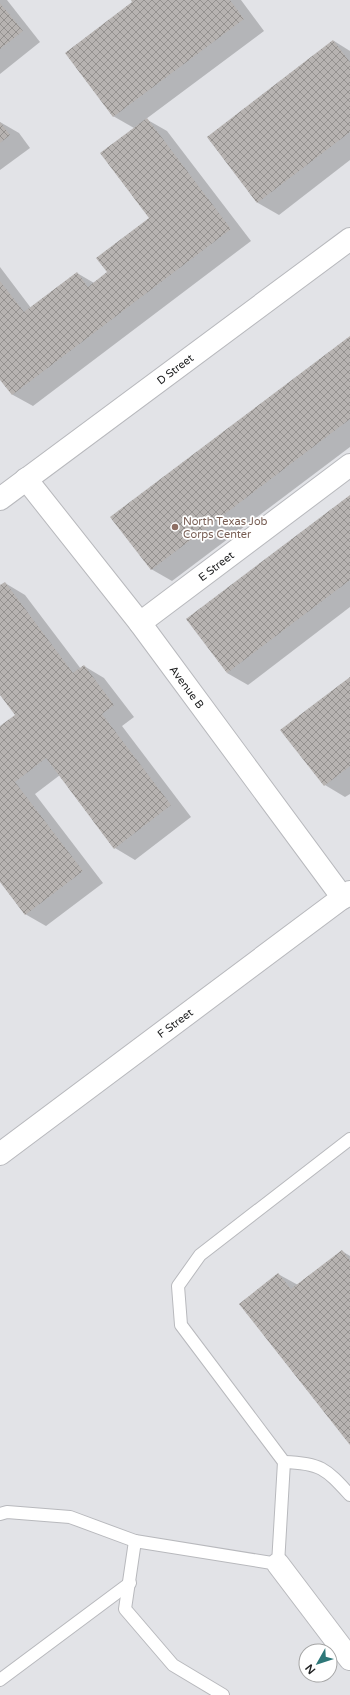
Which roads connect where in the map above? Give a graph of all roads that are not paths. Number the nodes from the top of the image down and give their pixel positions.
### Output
1 (350, 239) edge
2 (350, 466) edge
3 (26, 480) junction
4 (0, 498) edge
5 (140, 623) junction
6 (346, 895) edge
7 (350, 1139) edge
8 (0, 1154) edge
9 (284, 1462) junction
10 (350, 1495) edge
11 (0, 1514) edge
12 (135, 1540) junction
13 (278, 1564) junction
14 (130, 1583) junction
15 (350, 1659) edge
16 (0, 1680) edge
17 (223, 1695) edge

1 - 3 street, D Street
2 - 5 street, E Street
3 - 4 street, D Street
3 - 5 street, Avenue B
5 - 6 street, Avenue B
6 - 8 street, F Street
7 - 9 lane
9 - 10 lane
9 - 13 lane
11 - 12 lane
12 - 13 lane
12 - 14 lane
13 - 15 street
14 - 16 lane
14 - 17 lane

